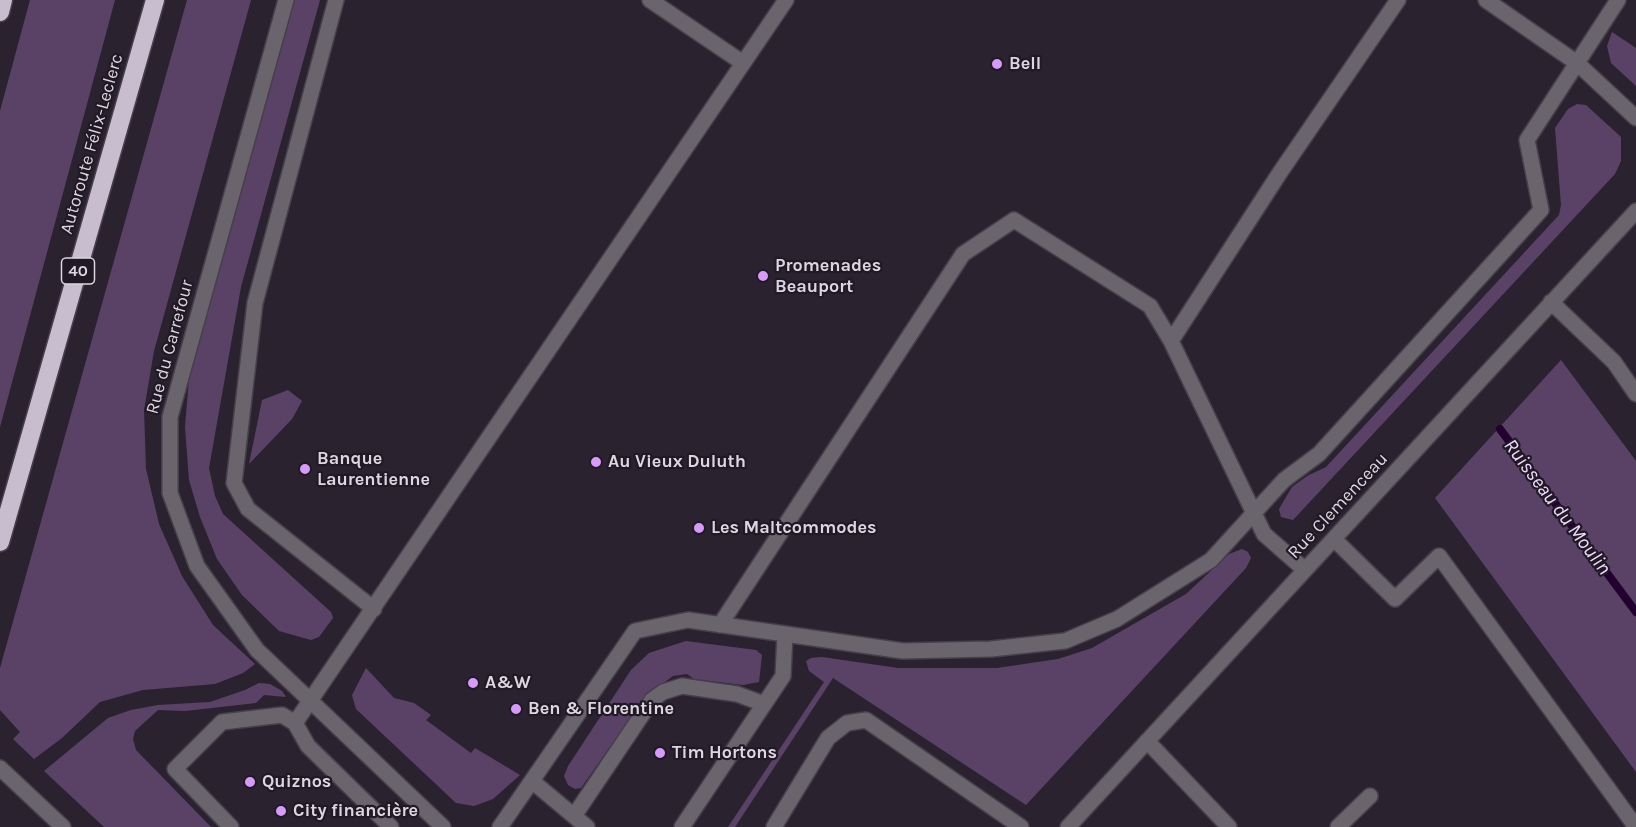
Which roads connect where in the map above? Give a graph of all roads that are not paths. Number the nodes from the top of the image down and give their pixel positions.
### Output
1 (3, 0) edge
2 (155, 0) edge
3 (286, 0) edge
4 (336, 0) edge
5 (650, 0) edge
6 (786, 0) edge
7 (1398, 0) edge
8 (1486, 0) edge
9 (1618, 0) edge
10 (0, 12) edge
11 (743, 63) junction
12 (1577, 63) junction
13 (1636, 118) edge
14 (1636, 211) edge
15 (1551, 302) junction
16 (1171, 341) junction
17 (1636, 394) edge
18 (1253, 514) junction
19 (1334, 539) junction
20 (0, 543) edge
21 (1305, 570) junction
22 (374, 609) junction
23 (720, 625) junction
24 (785, 634) junction
25 (311, 702) junction
26 (764, 704) junction
27 (295, 723) junction
28 (1147, 741) junction
29 (2, 769) edge
30 (532, 781) junction
31 (1370, 795) dead end
32 (574, 816) junction
33 (63, 827) edge
34 (231, 827) edge
35 (391, 827) edge
36 (443, 827) edge
37 (500, 827) edge
38 (587, 827) edge
39 (682, 827) edge
40 (774, 827) edge
41 (1021, 827) edge
42 (1068, 827) edge
43 (1229, 827) edge
44 (1338, 827) edge
45 (1636, 827) edge

1 - 10 highway
2 - 20 highway, Autoroute Félix-Leclerc / 40
3 - 25 street, Rue du Carrefour
4 - 22 street
5 - 11 street
6 - 11 street
7 - 16 street
8 - 12 street
9 - 12 street
11 - 22 street
12 - 13 street
12 - 18 street
14 - 15 street, Rue Clemenceau
15 - 17 street
15 - 19 street, Rue Clemenceau
16 - 18 street
16 - 23 street
18 - 21 street
18 - 24 street
19 - 21 street, Rue Clemenceau
19 - 45 street
21 - 28 street, Rue Clemenceau
22 - 25 street
23 - 24 street
23 - 30 street
24 - 26 street
25 - 27 street
25 - 36 street, Rue du Carrefour
26 - 32 street
26 - 39 street
27 - 34 street
27 - 35 street
28 - 42 street, Rue Clemenceau
28 - 43 street
29 - 33 street
30 - 32 street
30 - 37 street
31 - 44 street
32 - 38 street
40 - 41 street

